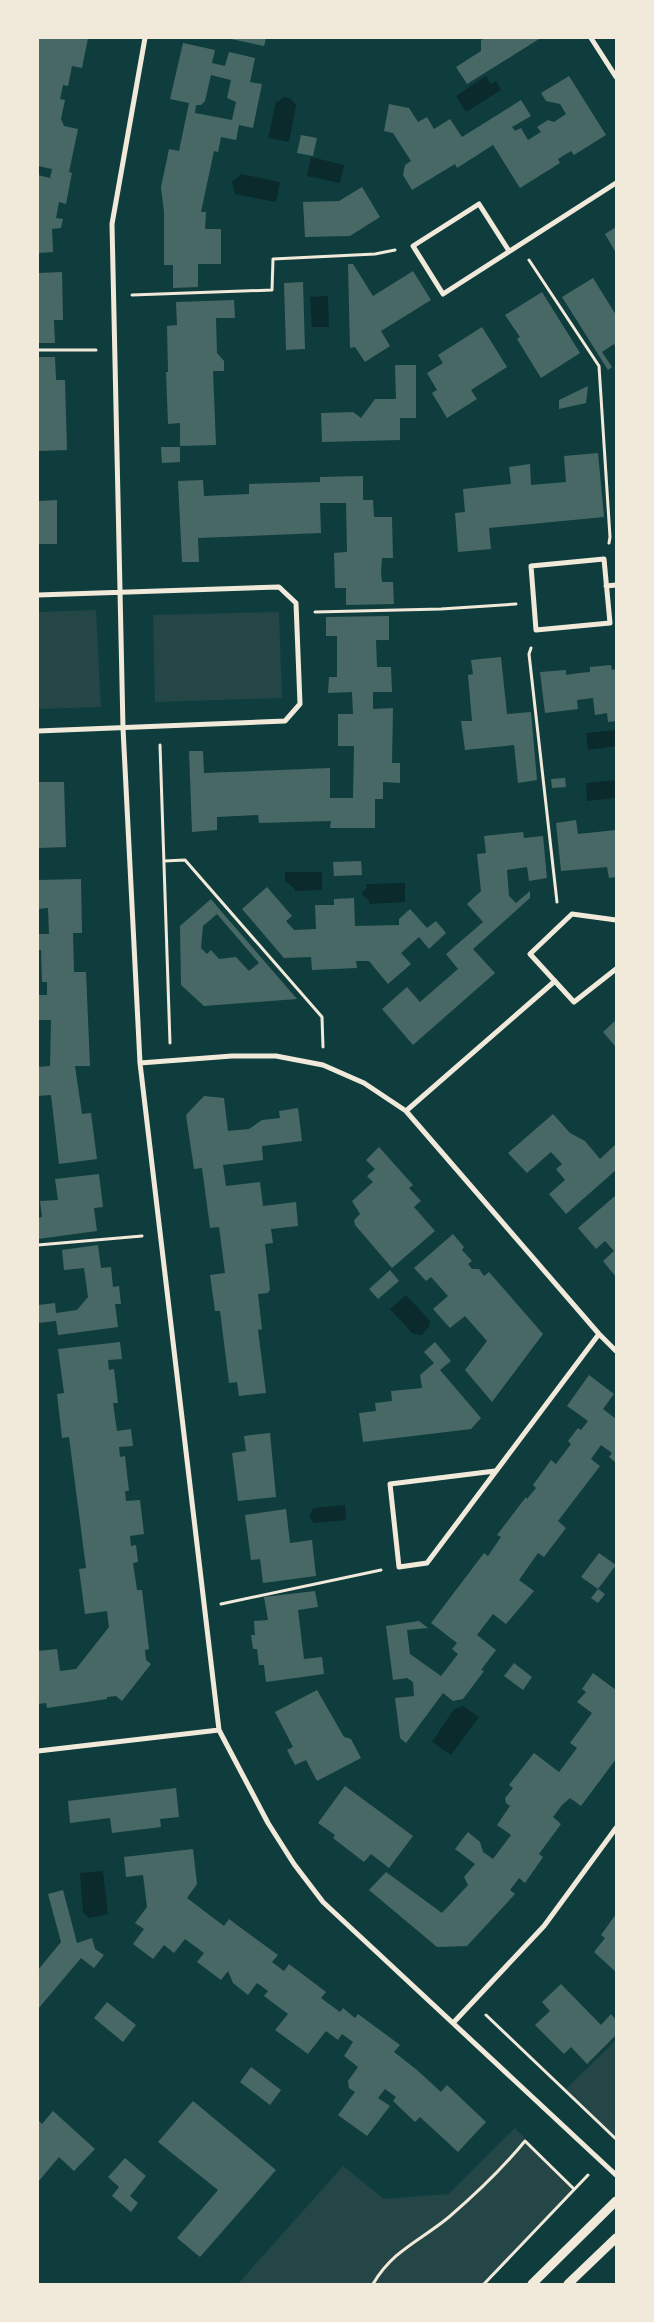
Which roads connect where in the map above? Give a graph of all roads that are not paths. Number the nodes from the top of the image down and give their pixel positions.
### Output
1 (145, 38) edge
2 (591, 38) edge
3 (616, 78) edge
4 (616, 183) edge
5 (509, 251) junction
6 (616, 584) edge
7 (606, 586) junction
8 (119, 592) junction
9 (38, 595) edge
10 (124, 728) junction
11 (38, 731) edge
12 (616, 920) edge
13 (616, 969) edge
14 (555, 981) junction
15 (140, 1063) junction
16 (406, 1111) junction
17 (599, 1334) junction
18 (616, 1351) edge
19 (495, 1471) junction
20 (219, 1730) junction
21 (38, 1751) edge
22 (616, 1828) edge
23 (454, 2022) junction
24 (616, 2174) edge
25 (616, 2201) edge
26 (616, 2238) edge
27 (532, 2284) edge
28 (568, 2284) edge

1 - 8 street
2 - 3 street
4 - 5 street
5 - 5 street
6 - 7 street
7 - 7 street
8 - 9 street
8 - 10 street
8 - 10 street
10 - 11 street
10 - 15 street
12 - 14 street
13 - 14 street
14 - 16 street
15 - 16 street
15 - 20 street
16 - 17 street
17 - 18 street
17 - 19 street
19 - 19 street
20 - 21 street
20 - 23 street
22 - 23 street
23 - 24 street
25 - 27 street
26 - 28 street

